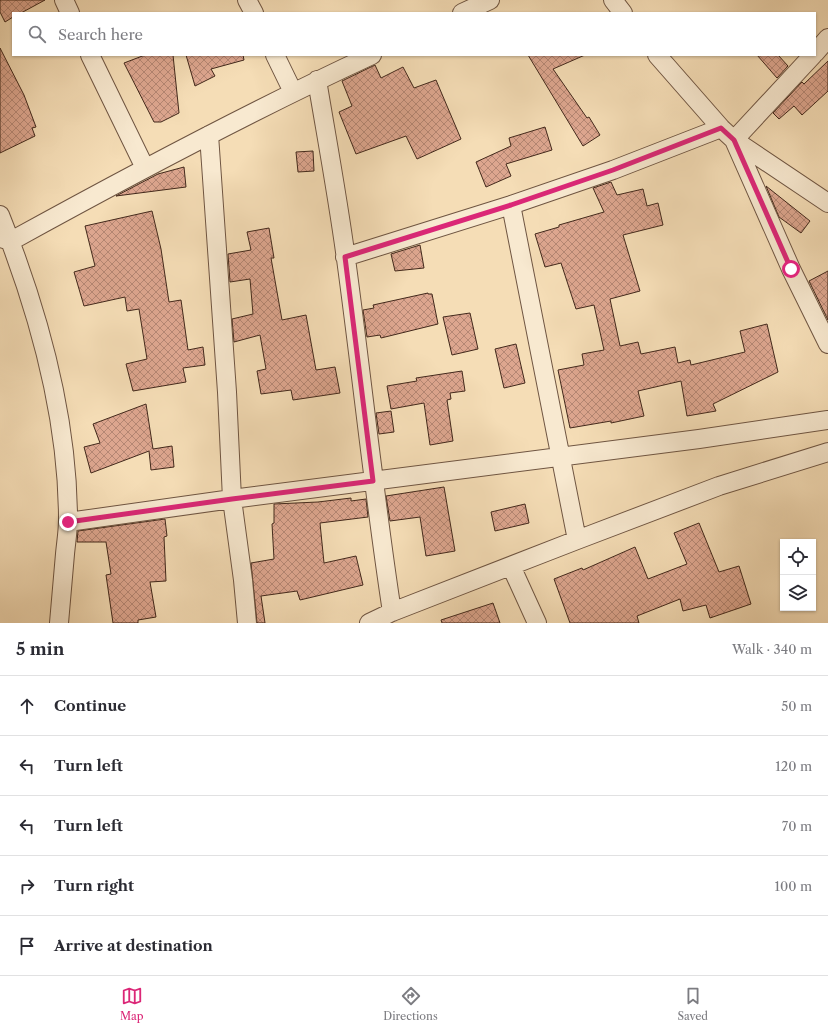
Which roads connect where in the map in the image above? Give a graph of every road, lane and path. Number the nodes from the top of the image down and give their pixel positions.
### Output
1 (64, 0) edge
2 (247, 0) edge
3 (490, 0) edge
4 (612, 0) edge
5 (70, 12) edge
6 (253, 12) edge
7 (464, 12) edge
8 (622, 12) edge
9 (828, 38) edge
10 (816, 52) edge
11 (90, 56) edge
12 (275, 56) edge
13 (370, 56) edge
14 (658, 56) edge
15 (812, 56) edge
16 (317, 80) junction
17 (293, 92) junction
18 (728, 134) junction
19 (209, 135) junction
20 (145, 168) junction
21 (828, 203) edge
22 (511, 205) junction
23 (0, 215) edge
24 (5, 240) edge
25 (345, 257) junction
26 (828, 344) edge
27 (828, 420) edge
28 (827, 455) edge
29 (561, 456) junction
30 (373, 481) junction
31 (232, 499) junction
32 (68, 522) junction
33 (577, 540) junction
34 (511, 566) junction
35 (392, 612) junction
36 (59, 623) edge
37 (247, 623) edge
38 (369, 623) edge
39 (537, 623) edge

1 - 5 street
2 - 6 street
3 - 7 street
4 - 8 street
9 - 10 street
11 - 20 street
12 - 17 street
13 - 16 street
14 - 18 street
15 - 18 street
16 - 17 street
16 - 25 street
17 - 19 street
18 - 21 street
18 - 22 street
18 - 26 street
19 - 20 street
19 - 31 street
20 - 24 street
22 - 25 street
22 - 29 street
23 - 24 street
24 - 32 street
25 - 30 street
27 - 29 street
28 - 33 street
29 - 30 street
29 - 33 street
30 - 31 street
30 - 35 street
31 - 32 street
31 - 37 street
32 - 36 street
33 - 34 street
34 - 35 street
34 - 39 street
35 - 38 street

